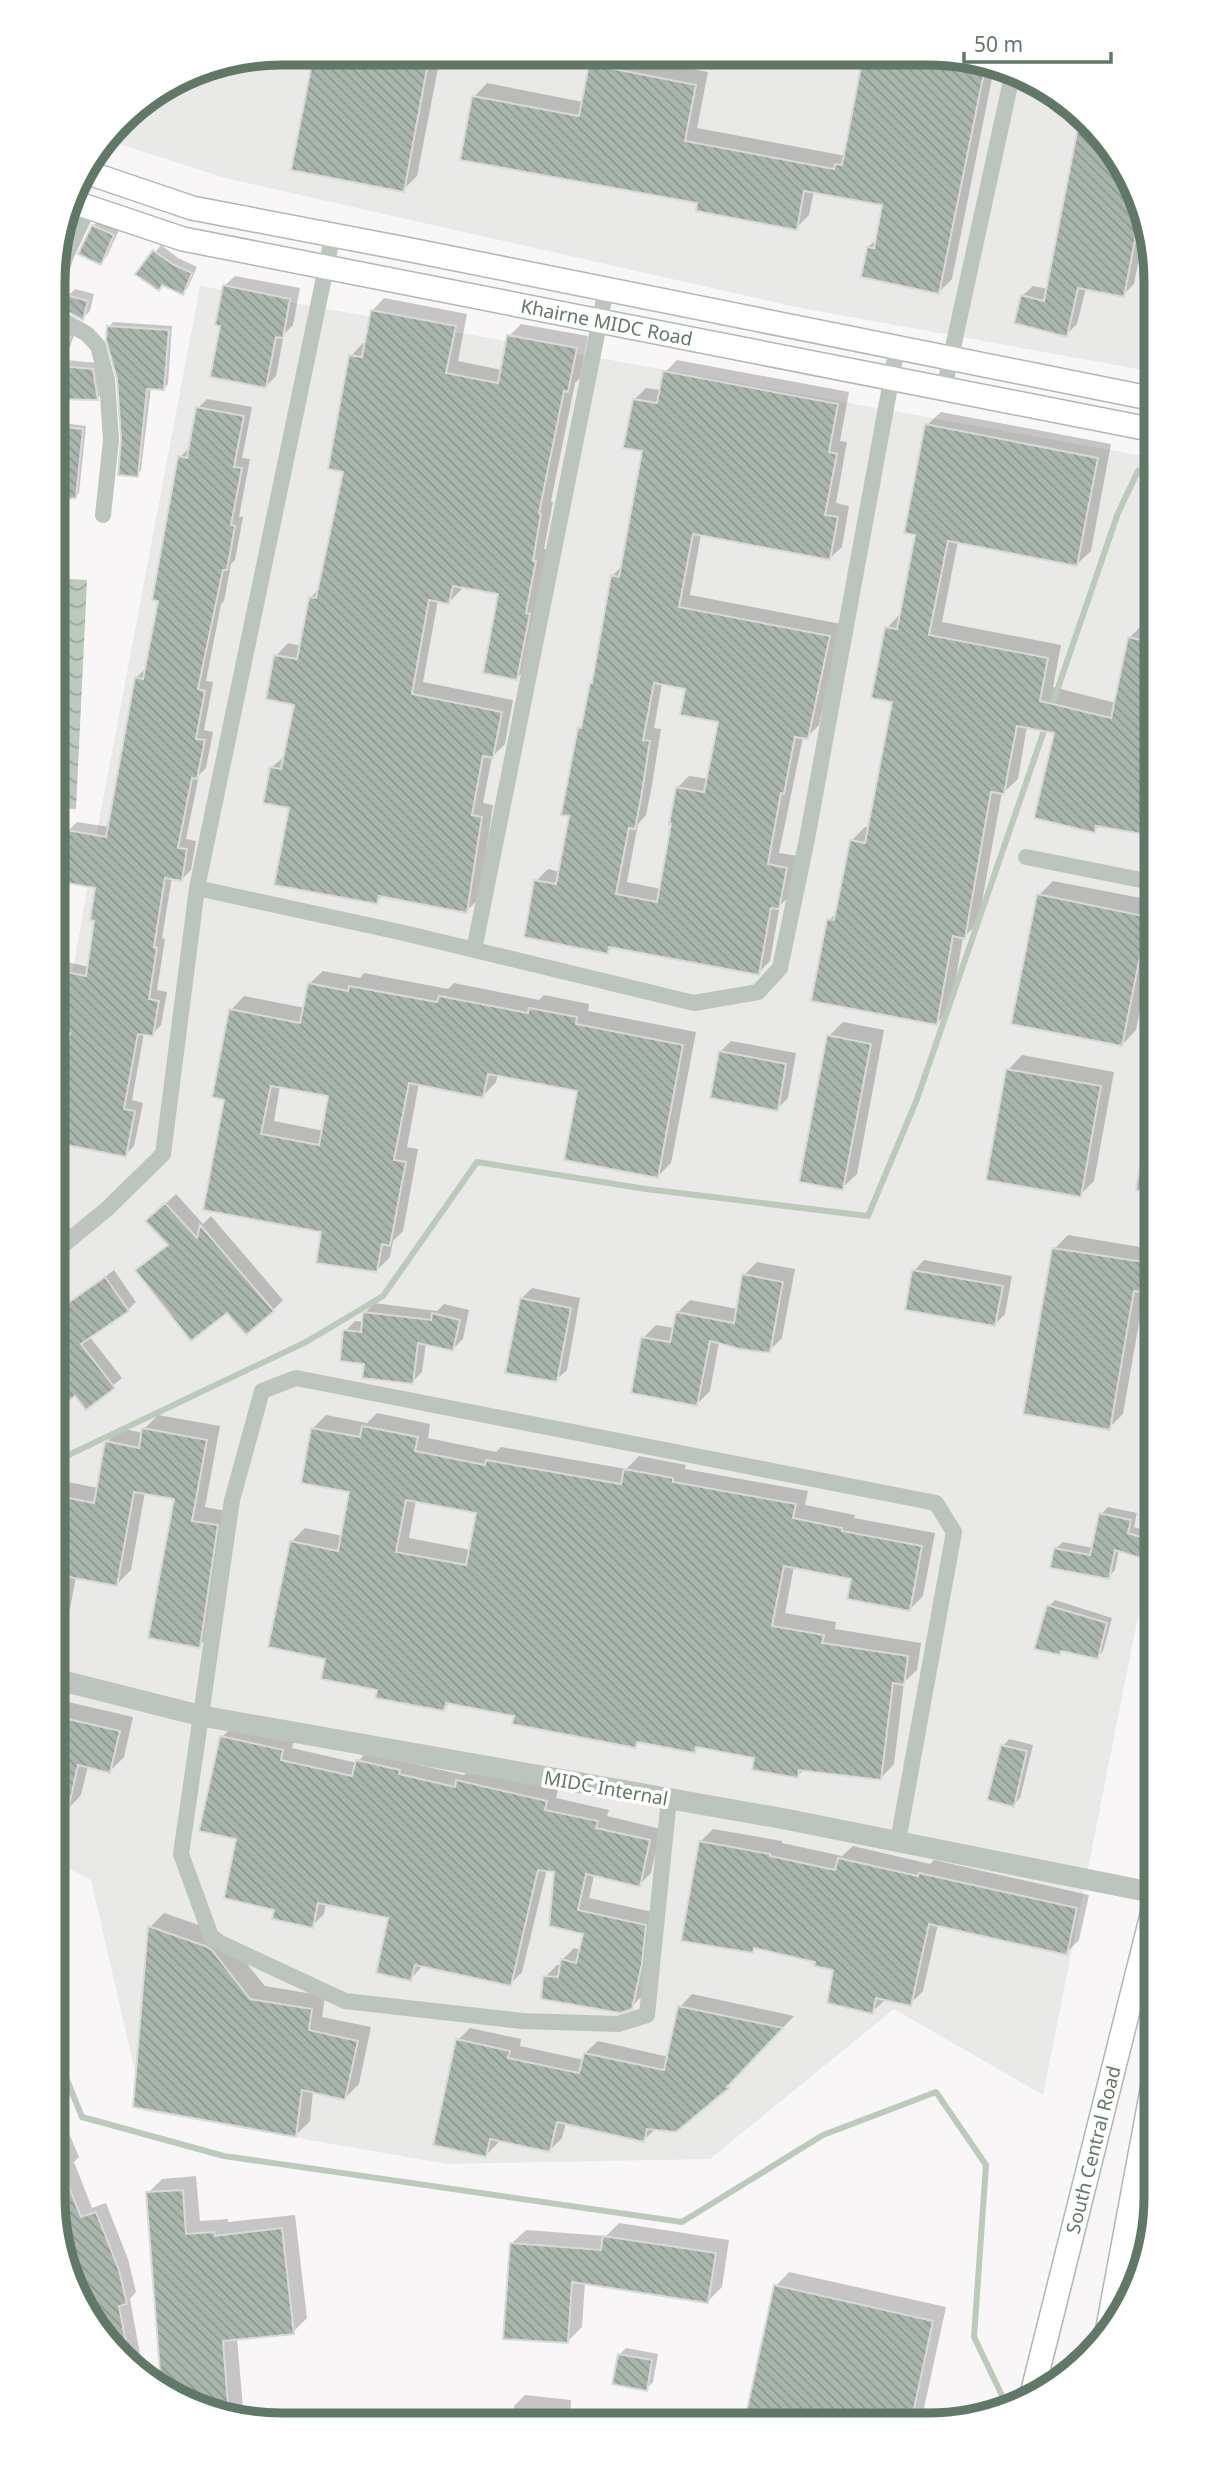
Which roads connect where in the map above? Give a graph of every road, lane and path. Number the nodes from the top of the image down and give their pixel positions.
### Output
1 (1011, 81) edge
2 (93, 174) edge
3 (79, 205) edge
4 (333, 234) junction
5 (68, 247) edge
6 (326, 267) junction
7 (606, 289) junction
8 (600, 321) junction
9 (65, 322) edge
10 (897, 348) junction
11 (950, 358) junction
12 (891, 379) junction
13 (944, 389) junction
14 (1144, 397) edge
15 (1144, 428) edge
16 (103, 515) dead end
17 (1026, 857) dead end
18 (1144, 881) edge
19 (197, 888) junction
20 (474, 950) junction
21 (65, 1243) edge
22 (65, 1682) edge
23 (202, 1716) junction
24 (669, 1799) junction
25 (898, 1841) junction
26 (1144, 1891) edge
27 (1144, 1947) edge
28 (1144, 2137) edge
29 (1111, 2311) edge
30 (1034, 2385) edge

1 - 11 street
2 - 4 main road, Khairne MIDC Road
3 - 5 street
3 - 6 main road, Khairne MIDC Road
4 - 6 street
4 - 7 main road, Khairne MIDC Road
6 - 8 main road, Khairne MIDC Road
6 - 19 street
7 - 8 street
7 - 10 main road, Khairne MIDC Road
8 - 12 main road, Khairne MIDC Road
8 - 20 street
9 - 16 street
10 - 11 main road, Khairne MIDC Road
10 - 12 street
11 - 13 street
11 - 14 main road, Khairne MIDC Road
12 - 13 main road, Khairne MIDC Road
12 - 20 street
13 - 15 main road, Khairne MIDC Road
17 - 18 street
19 - 20 street
19 - 21 street
22 - 23 street, MIDC Internal
23 - 24 street, MIDC Internal
23 - 24 street
23 - 25 street
24 - 25 street, MIDC Internal
25 - 26 street, MIDC Internal
27 - 30 main road, South Central Road
28 - 29 main road

